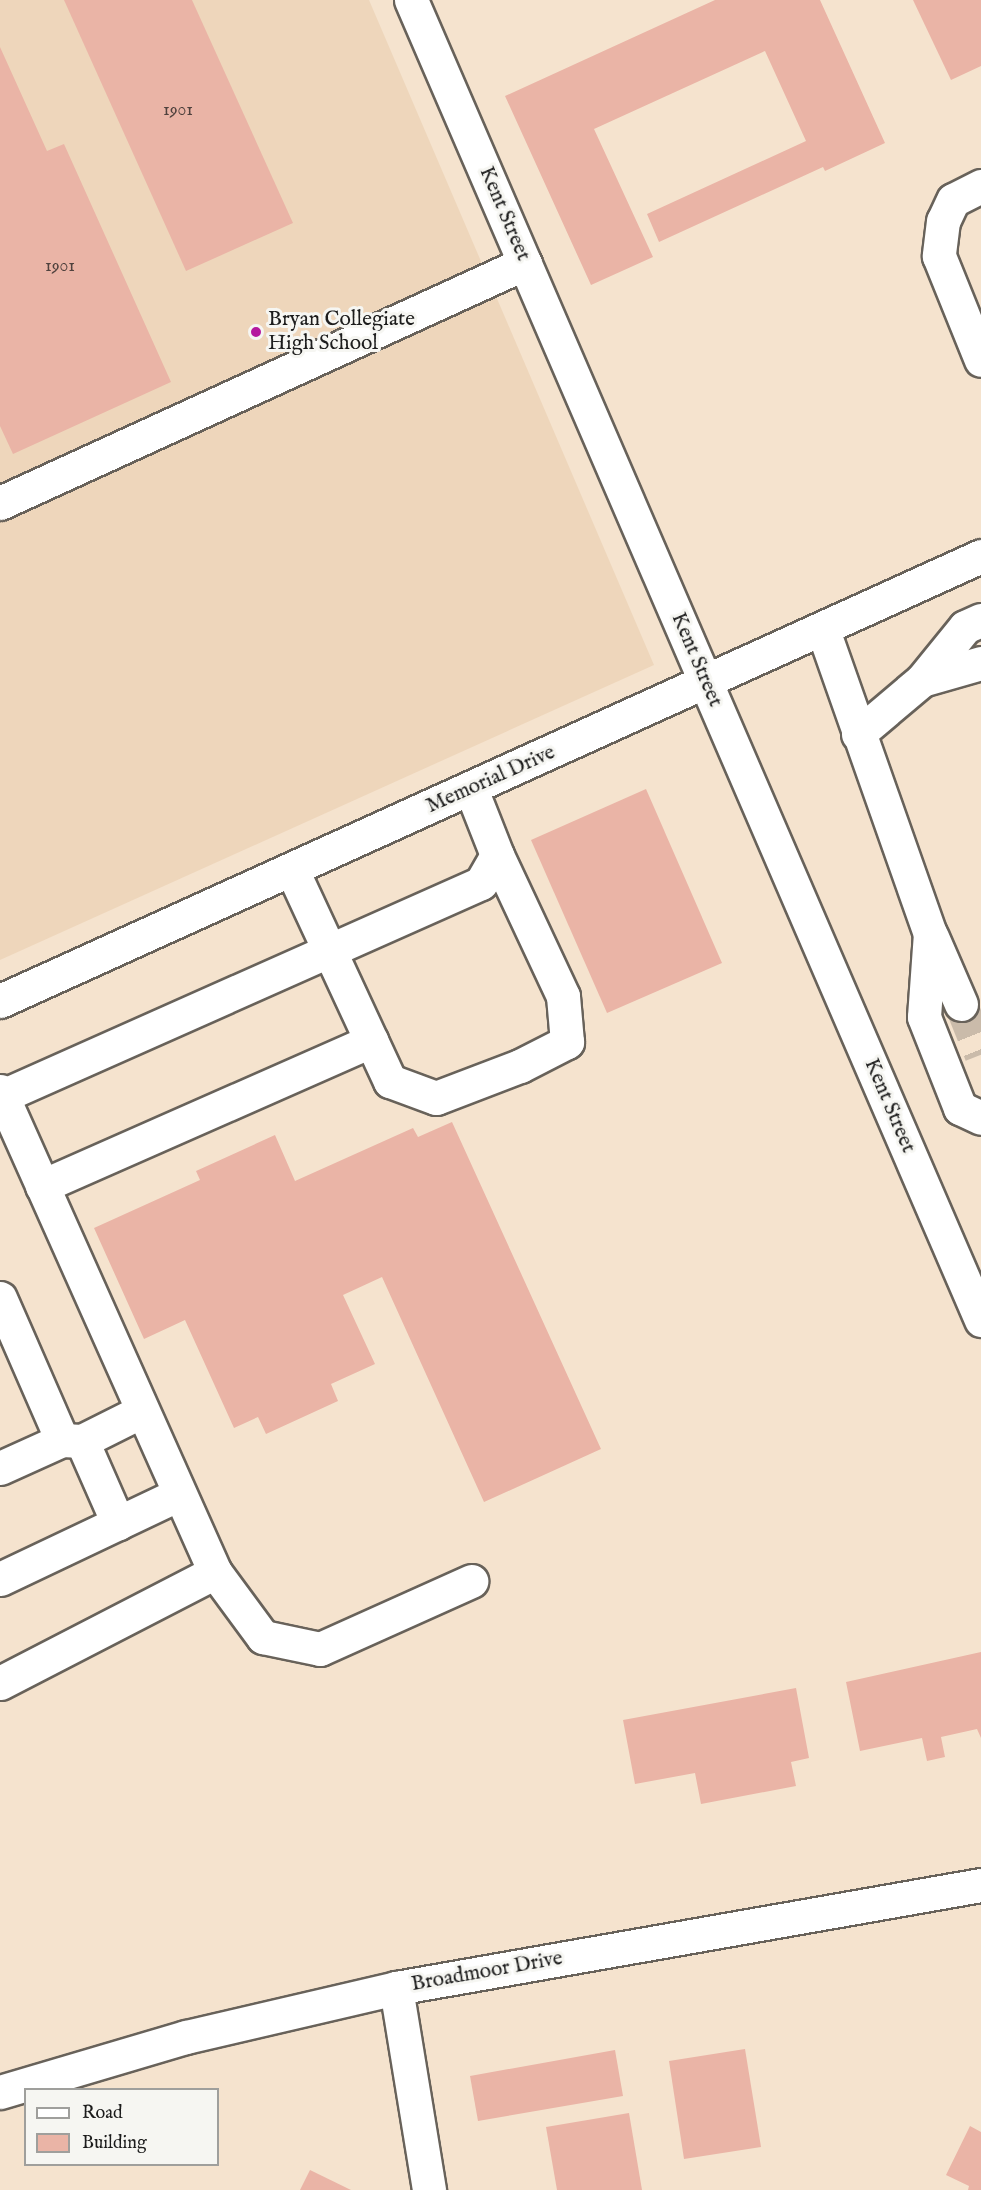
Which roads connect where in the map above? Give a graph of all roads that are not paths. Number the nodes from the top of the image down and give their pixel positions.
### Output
1 (411, 0) edge
2 (981, 186) edge
3 (525, 263) junction
4 (981, 360) edge
5 (0, 503) edge
6 (981, 556) edge
7 (981, 620) edge
8 (823, 630) junction
9 (981, 663) edge
10 (922, 680) junction
11 (706, 683) junction
12 (858, 734) junction
13 (471, 789) junction
14 (497, 855) junction
15 (292, 870) junction
16 (930, 933) junction
17 (330, 953) junction
18 (0, 1001) edge
19 (961, 1004) tunnel mouth
20 (372, 1041) junction
21 (1, 1095) edge
22 (981, 1118) edge
23 (42, 1186) junction
24 (0, 1298) edge
25 (981, 1320) edge
26 (142, 1411) junction
27 (72, 1440) junction
28 (0, 1468) edge
29 (179, 1494) junction
30 (118, 1523) junction
31 (215, 1572) junction
32 (0, 1579) edge
33 (471, 1581) dead end
34 (0, 1683) edge
35 (981, 1885) edge
36 (396, 1988) junction
37 (0, 2092) edge
38 (429, 2190) edge

1 - 3 street, Kent Street
2 - 4 street
3 - 5 street
3 - 11 street, Kent Street
6 - 8 street, Memorial Drive
7 - 10 street
8 - 11 street, Memorial Drive
8 - 12 street
9 - 10 street
10 - 12 street
11 - 13 street, Memorial Drive
11 - 25 street, Kent Street
12 - 16 street
13 - 14 street
13 - 15 street, Memorial Drive
14 - 17 street
14 - 20 street
15 - 17 street
15 - 18 street, Memorial Drive
16 - 19 street
16 - 22 street
17 - 20 street
17 - 21 street
20 - 23 street
21 - 23 street
23 - 26 street
24 - 27 street
26 - 27 street
26 - 29 street
27 - 28 street
27 - 30 street
29 - 30 street
29 - 31 street
30 - 32 street
31 - 33 street
31 - 34 street
35 - 36 street, Broadmoor Drive
36 - 37 street, Broadmoor Drive
36 - 38 street

